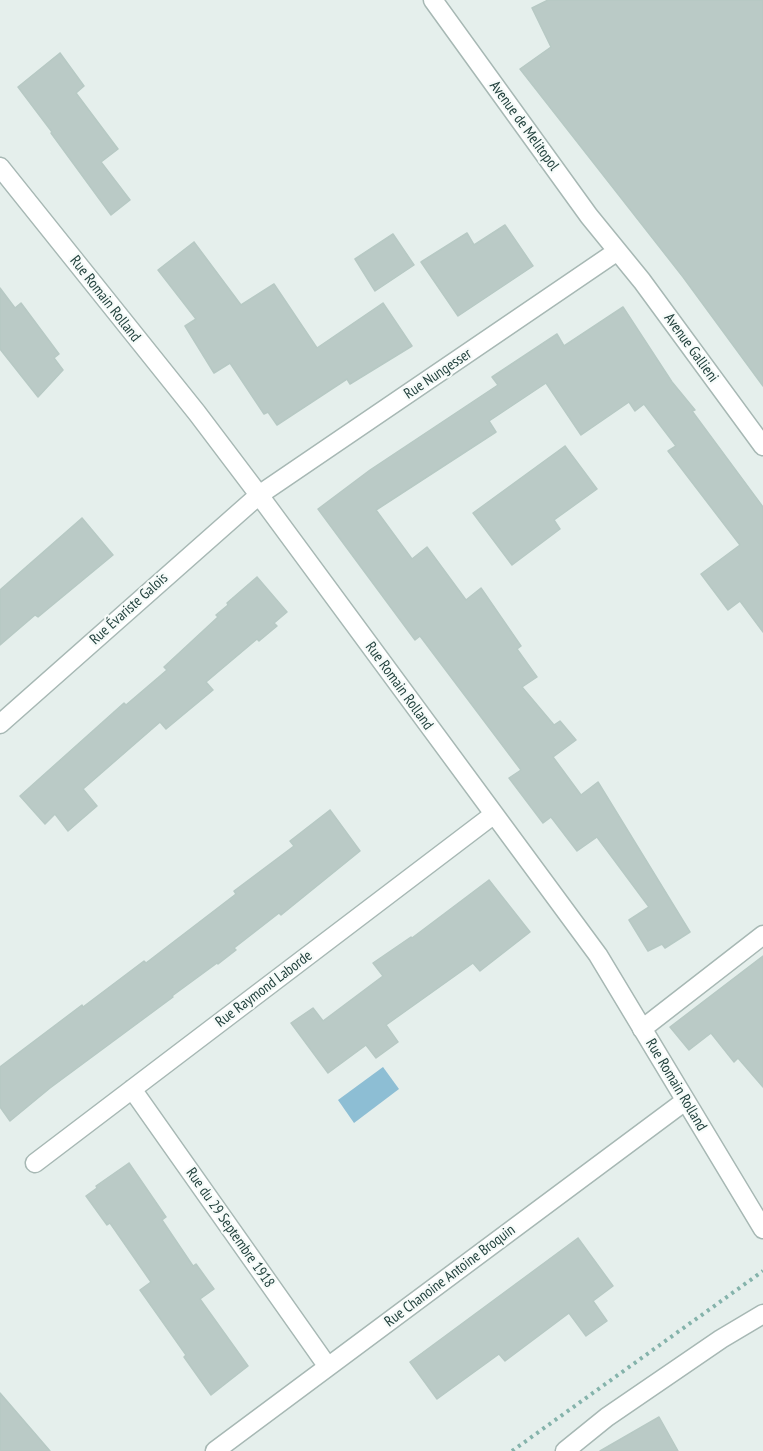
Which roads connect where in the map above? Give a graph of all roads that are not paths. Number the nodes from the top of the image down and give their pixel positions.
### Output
1 (433, 0) edge
2 (0, 167) edge
3 (616, 252) junction
4 (763, 446) edge
5 (259, 495) junction
6 (0, 724) edge
7 (493, 814) junction
8 (763, 935) edge
9 (642, 1029) junction
10 (132, 1089) junction
11 (685, 1101) junction
12 (35, 1163) dead end
13 (763, 1229) edge
14 (763, 1314) edge
15 (328, 1367) junction
16 (215, 1451) edge
17 (565, 1451) edge

1 - 3 street, Avenue de Melitopol
2 - 5 street, Rue Romain Rolland
3 - 4 street, Avenue Gallieni
3 - 5 street, Rue Nungesser
5 - 6 street, Rue Évariste Galois
5 - 7 street, Rue Romain Rolland
7 - 9 street, Rue Romain Rolland
7 - 10 street, Rue Raymond Laborde
8 - 9 street
9 - 11 street, Rue Romain Rolland
10 - 12 street, Rue Raymond Laborde
10 - 15 street, Rue du 29 Septembre 1918
11 - 13 street, Rue Romain Rolland
11 - 15 street, Rue Chanoine Antoine Broquin
14 - 17 street
15 - 16 street, Rue Chanoine Antoine Broquin

